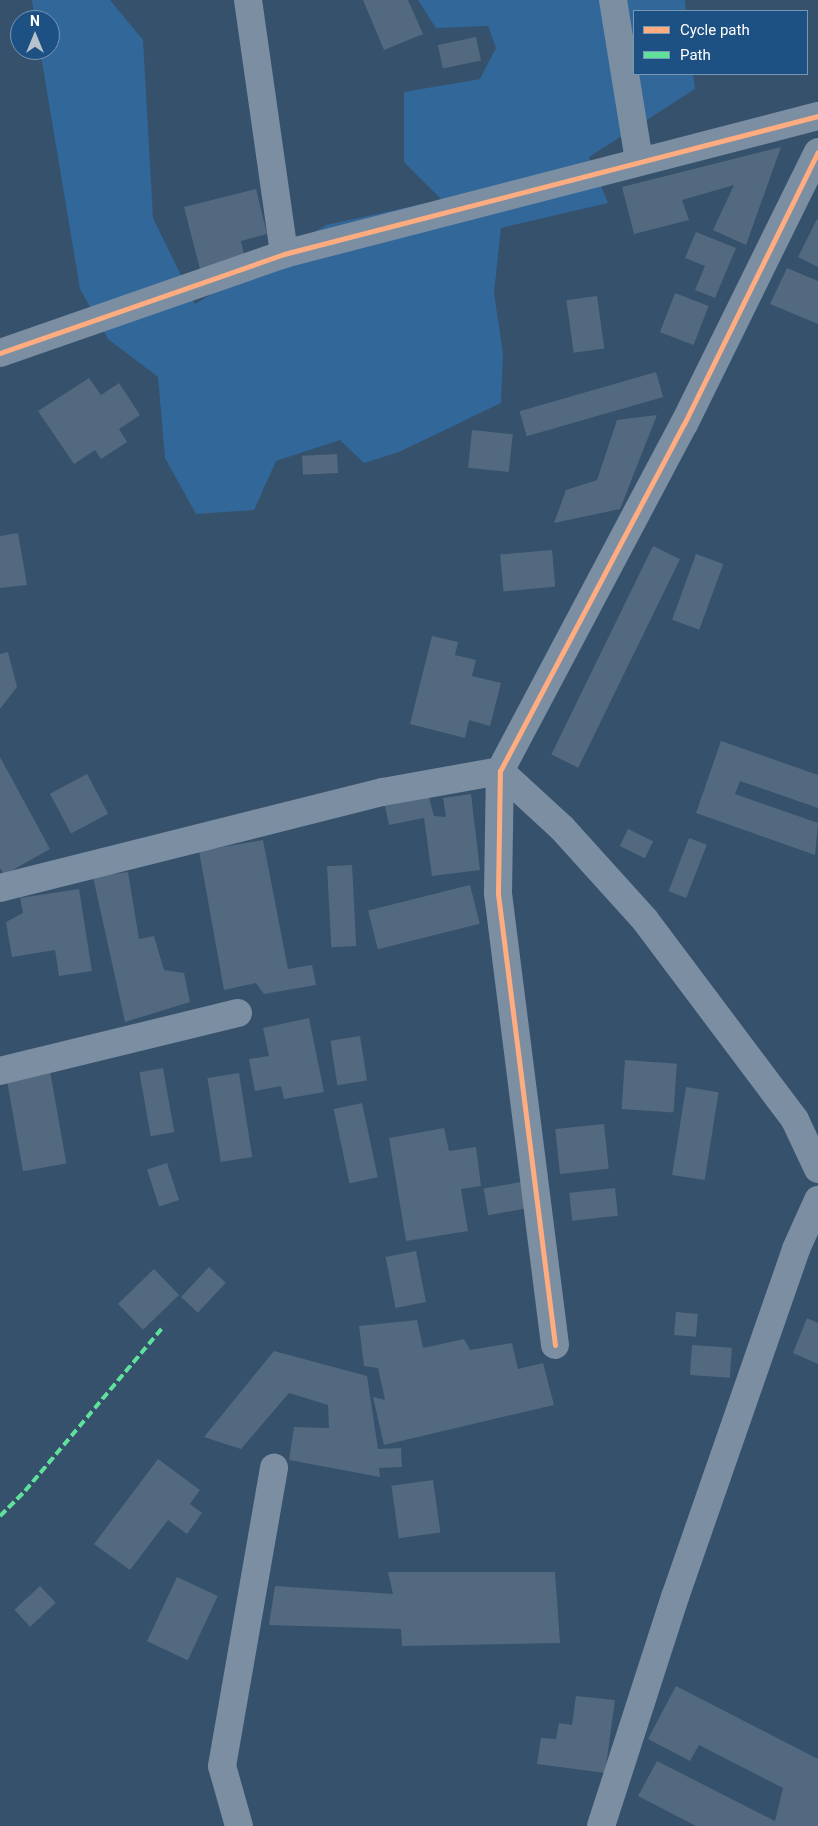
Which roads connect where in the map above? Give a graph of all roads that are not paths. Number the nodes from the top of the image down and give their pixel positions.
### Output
1 (248, 0) edge
2 (613, 0) edge
3 (818, 116) edge
4 (818, 152) edge
5 (640, 160) junction
6 (284, 254) junction
7 (0, 353) edge
8 (500, 771) junction
9 (0, 888) edge
10 (238, 1013) dead end
11 (0, 1071) edge
12 (818, 1169) edge
13 (818, 1200) edge
14 (555, 1345) dead end
15 (274, 1467) dead end
16 (240, 1826) edge
17 (601, 1826) edge

1 - 6 street
2 - 5 street
3 - 5 street
4 - 8 street
5 - 6 street
6 - 7 street
8 - 9 street
8 - 12 street
8 - 14 street
10 - 11 street
13 - 17 street
15 - 16 street

